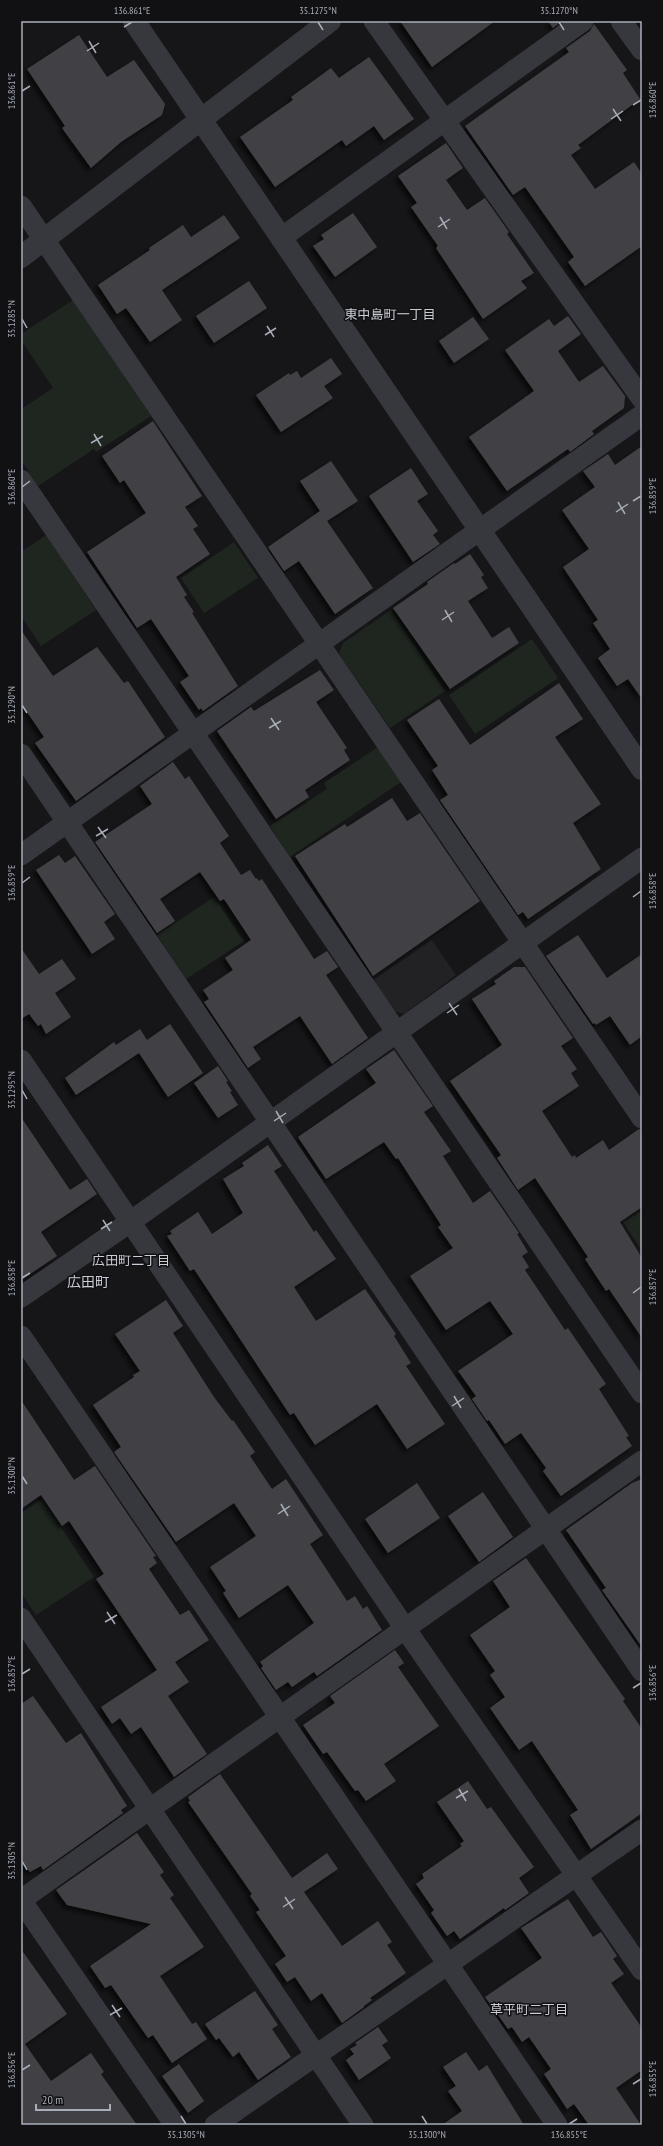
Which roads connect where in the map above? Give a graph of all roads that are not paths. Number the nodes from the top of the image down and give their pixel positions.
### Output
1 (134, 21) edge
2 (330, 21) edge
3 (374, 21) edge
4 (583, 21) edge
5 (622, 21) edge
6 (642, 50) edge
7 (200, 120) junction
8 (444, 121) junction
9 (21, 206) edge
10 (281, 238) junction
11 (44, 240) junction
12 (21, 257) edge
13 (642, 399) edge
14 (642, 415) edge
15 (21, 480) edge
16 (480, 531) junction
17 (319, 644) junction
18 (193, 733) junction
19 (21, 754) edge
20 (642, 769) edge
21 (67, 822) junction
22 (21, 855) edge
23 (642, 858) edge
24 (523, 943) junction
25 (397, 1033) junction
26 (21, 1060) edge
27 (642, 1118) edge
28 (270, 1122) junction
29 (130, 1222) junction
30 (21, 1297) edge
31 (21, 1336) edge
32 (642, 1393) edge
33 (642, 1461) edge
34 (545, 1529) junction
35 (21, 1618) edge
36 (404, 1627) junction
37 (642, 1671) edge
38 (279, 1717) junction
39 (150, 1809) junction
40 (642, 1830) edge
41 (576, 1876) junction
42 (21, 1900) edge
43 (448, 1964) junction
44 (642, 1970) edge
45 (316, 2056) junction
46 (175, 2125) edge
47 (215, 2125) edge
48 (363, 2125) edge
49 (557, 2125) edge

1 - 7 street
2 - 7 street
3 - 8 street
4 - 8 street
5 - 6 street
7 - 10 street
7 - 11 street
8 - 10 street
8 - 13 street
9 - 11 street
10 - 16 street
11 - 12 street
11 - 17 street
14 - 16 street
15 - 18 street
16 - 17 street
16 - 20 street
17 - 18 street
17 - 24 street
18 - 21 street
18 - 25 street
19 - 21 street
21 - 22 street
21 - 28 street
23 - 24 street
24 - 25 street
24 - 27 street
25 - 28 street
25 - 32 street
26 - 29 street
28 - 29 street
28 - 34 street
29 - 30 street
29 - 36 street
31 - 38 street
33 - 34 street
34 - 36 street
34 - 37 street
35 - 39 street
36 - 38 street
36 - 41 street
38 - 39 street
38 - 43 street
39 - 42 street
39 - 45 street
40 - 41 street
41 - 43 street
41 - 44 street
42 - 46 street
43 - 45 street
43 - 49 street
45 - 47 street
45 - 48 street

